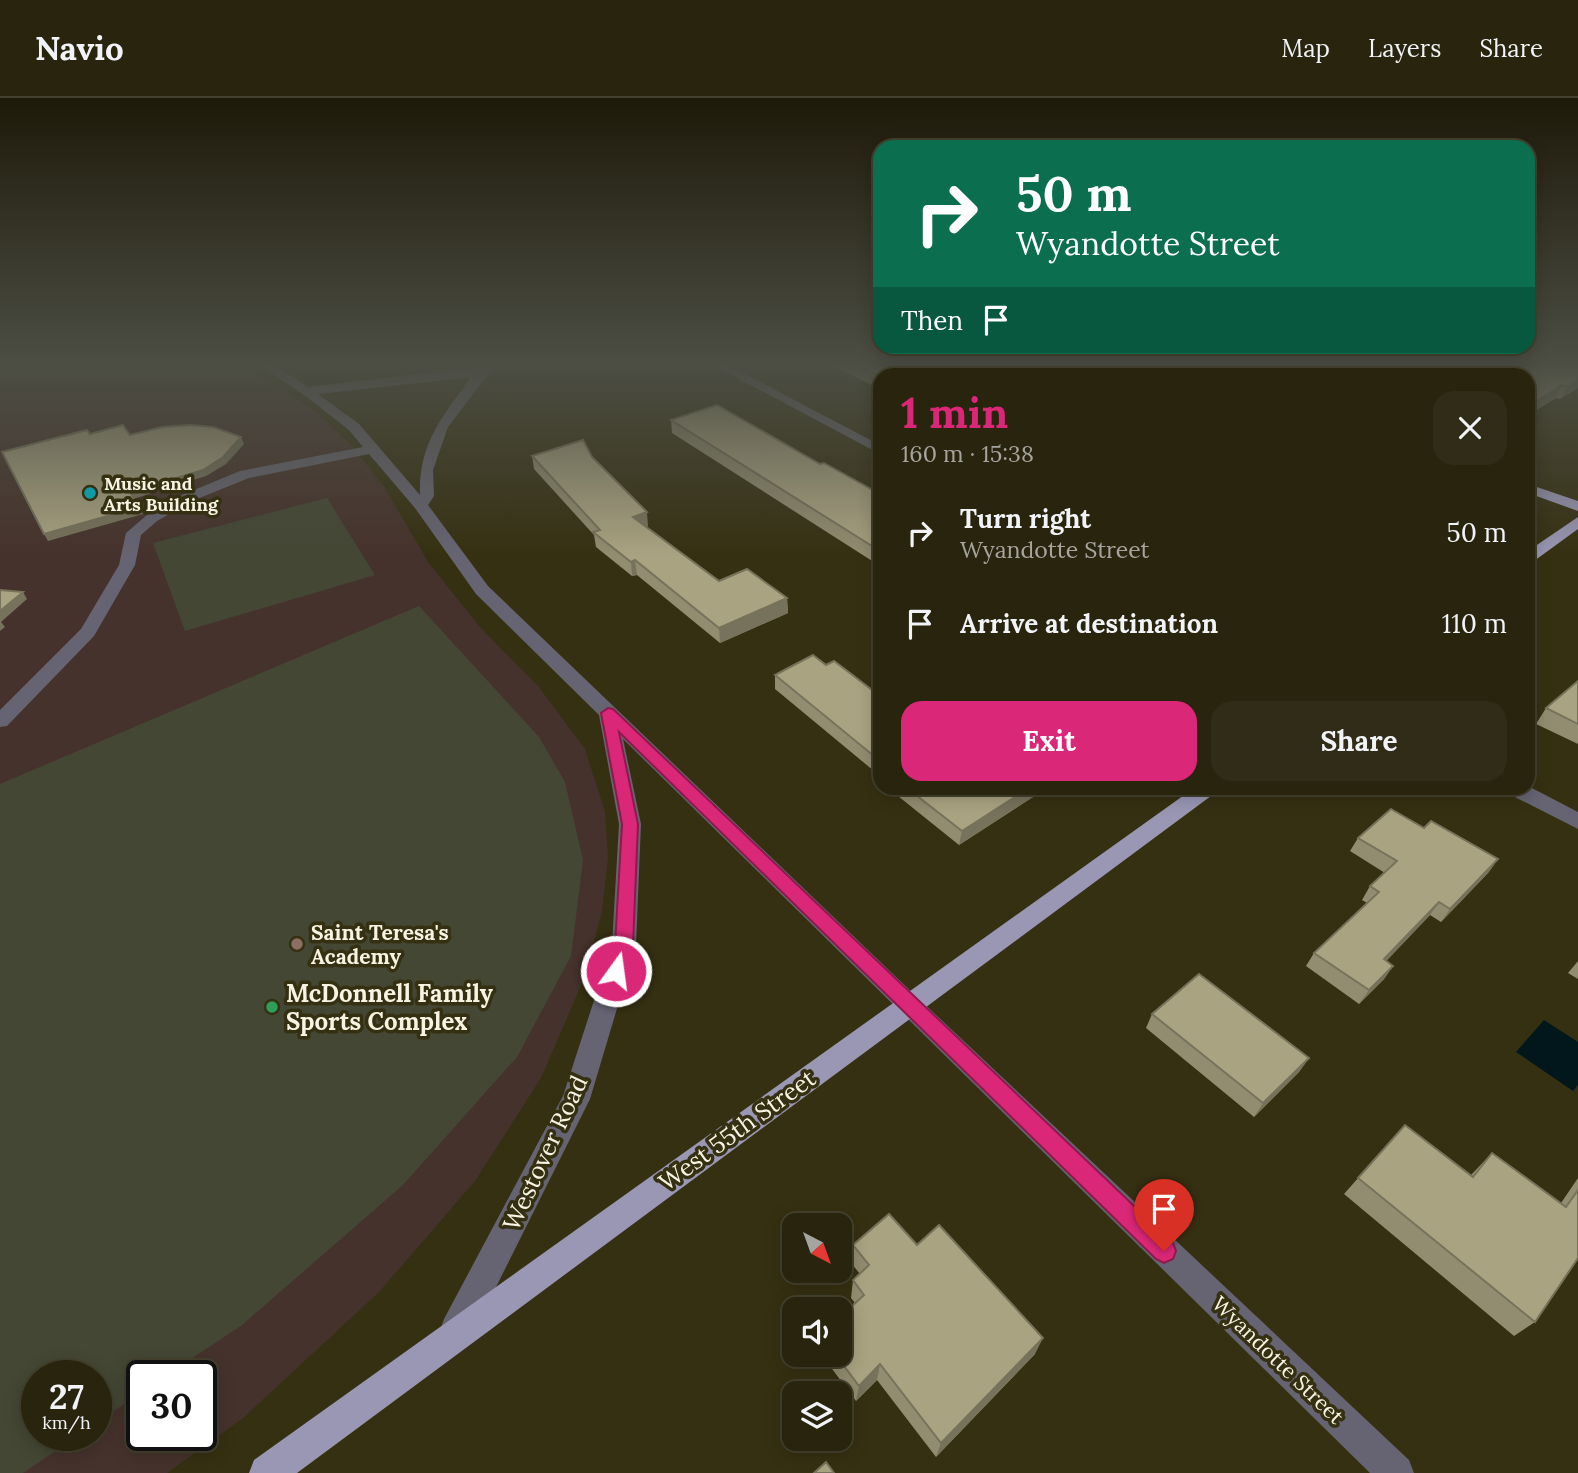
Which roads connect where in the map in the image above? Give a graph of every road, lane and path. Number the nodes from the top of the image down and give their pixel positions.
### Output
1 (356, 429) edge
2 (440, 429) edge
3 (841, 429) edge
4 (873, 446) edge
5 (373, 449) junction
6 (1535, 491) edge
7 (420, 505) junction
8 (1578, 506) edge
9 (1578, 522) edge
10 (1535, 553) edge
11 (608, 713) junction
12 (0, 721) edge
13 (1198, 795) edge
14 (1528, 795) edge
15 (1578, 821) edge
16 (909, 1006) junction
17 (454, 1336) junction
18 (267, 1473) edge
19 (1396, 1473) edge

1 - 5 street, Wyandotte Street
2 - 7 street
3 - 4 street
5 - 7 street, Wyandotte Street
5 - 12 street
6 - 8 main road
7 - 11 street, Wyandotte Street
9 - 10 main road
11 - 16 street, Wyandotte Street
11 - 17 street, Westover Road
13 - 16 main road, West 55th Street
14 - 15 street
16 - 17 main road, West 55th Street
16 - 19 street, Wyandotte Street
17 - 18 main road, West 55th Street

